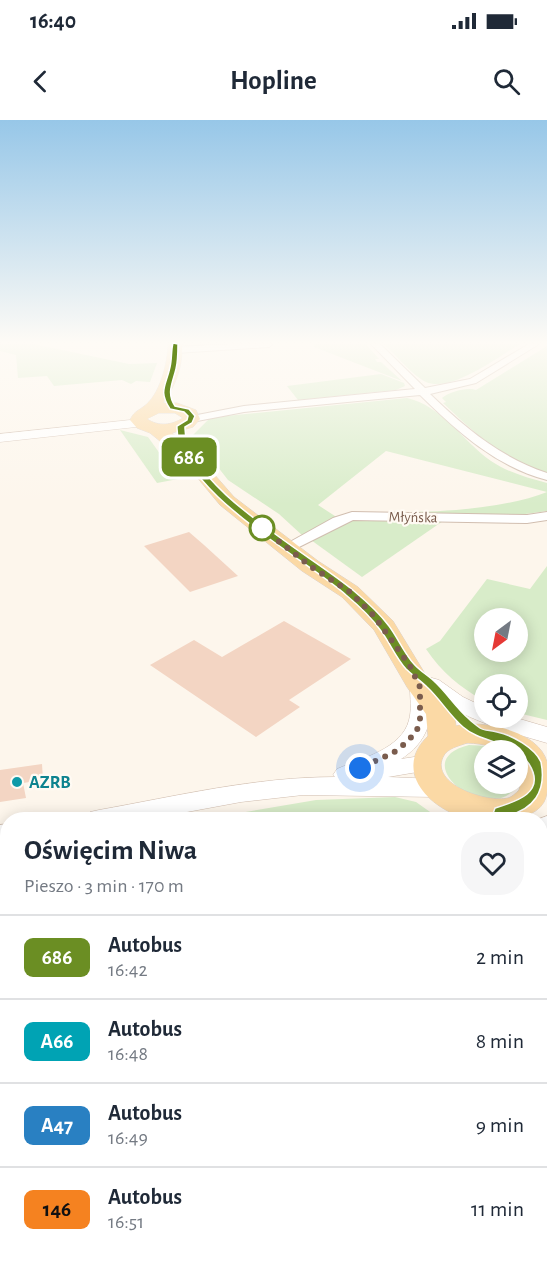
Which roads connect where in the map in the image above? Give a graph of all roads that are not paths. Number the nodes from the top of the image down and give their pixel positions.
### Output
1 (159, 397) edge
2 (167, 397) edge
3 (369, 397) edge
4 (430, 397) edge
5 (182, 415) junction
6 (147, 419) junction
7 (0, 438) edge
8 (187, 454) junction
9 (547, 477) edge
10 (547, 516) edge
11 (286, 548) junction
12 (421, 679) junction
13 (474, 720) edge
14 (474, 728) edge
15 (489, 728) edge
16 (542, 760) edge
17 (345, 775) junction
18 (446, 783) edge
19 (303, 786) junction
20 (137, 812) edge
21 (485, 812) edge
22 (508, 812) edge

1 - 6 main road
2 - 5 main road
3 - 5 street
4 - 9 street
5 - 6 main road
5 - 8 main road
6 - 7 street
6 - 8 main road
8 - 11 main road
10 - 11 street, Młyńska
11 - 12 main road
12 - 13 main road
12 - 17 street
12 - 18 main road
14 - 18 main road
15 - 16 main road
16 - 22 main road
17 - 18 street
17 - 19 street
18 - 19 street
18 - 21 main road
19 - 20 street

